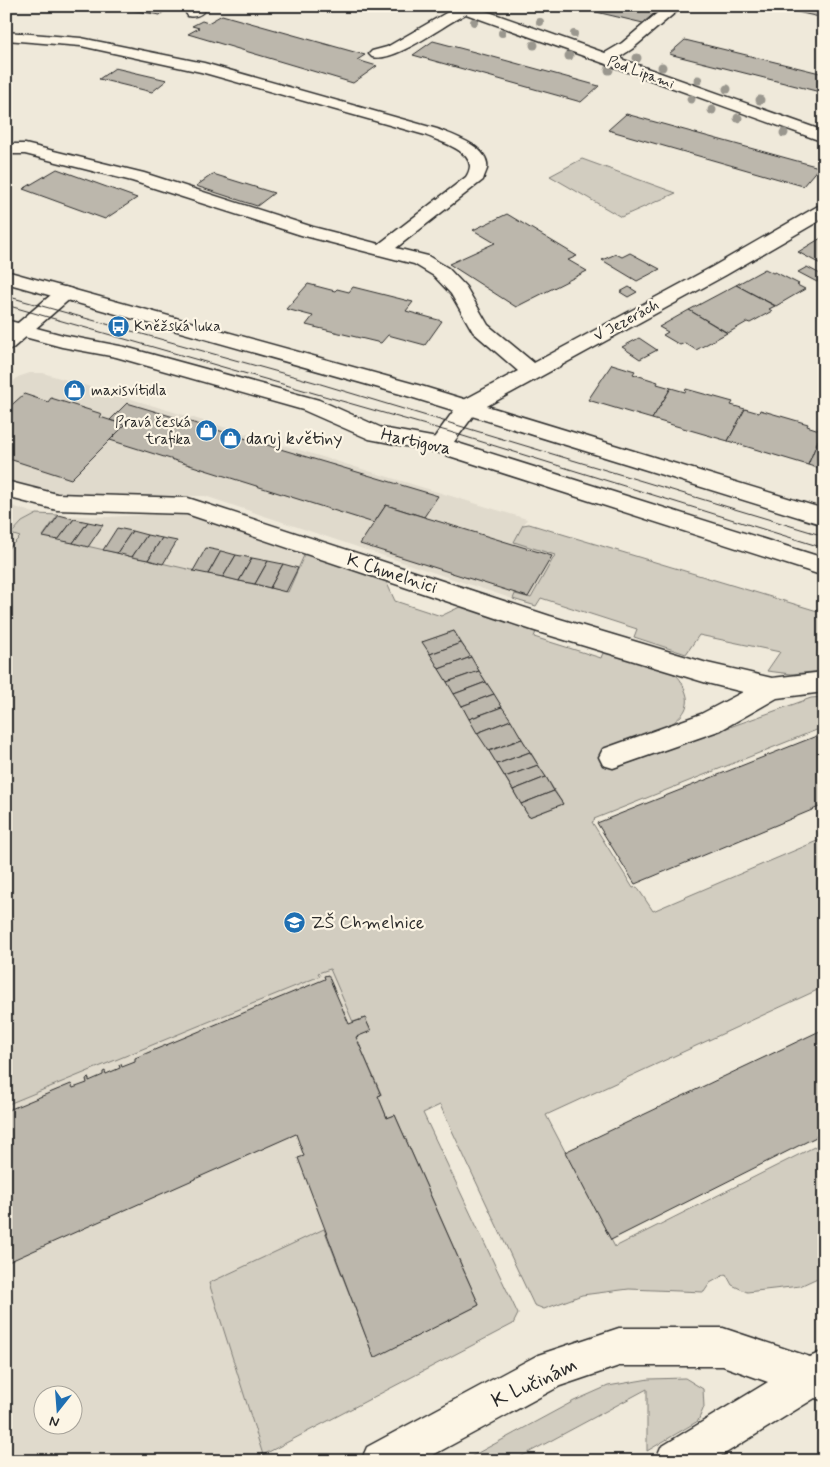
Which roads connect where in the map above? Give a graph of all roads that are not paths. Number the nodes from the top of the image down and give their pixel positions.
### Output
1 (665, 6) edge
2 (462, 8) edge
3 (6, 36) edge
4 (135, 53) junction
5 (377, 54) dead end
6 (606, 59) junction
7 (120, 67) dead end
8 (824, 137) edge
9 (6, 149) edge
10 (824, 210) edge
11 (382, 250) junction
12 (6, 277) edge
13 (65, 293) junction
14 (12, 334) edge
15 (531, 371) junction
16 (468, 407) junction
17 (440, 444) junction
18 (6, 489) edge
19 (824, 518) edge
20 (824, 567) edge
21 (824, 682) edge
22 (772, 688) junction
23 (613, 757) dead end
24 (821, 1376) edge
25 (381, 1461) edge
26 (675, 1461) edge

1 - 6 street
2 - 5 street
2 - 6 street, Pod Lipami
3 - 4 street
4 - 7 street
4 - 11 street
6 - 8 street, Pod Lipami
9 - 11 street
10 - 15 street, V Jezerách
11 - 15 street
12 - 13 street
13 - 14 street
13 - 16 street
14 - 17 street, Hartigova
15 - 16 street, V Jezerách
16 - 17 street, V Jezerách
16 - 19 street
17 - 20 street, Hartigova
18 - 22 street, K Chmelnici
21 - 22 street, K Chmelnici
22 - 23 street, K Chmelnici
24 - 25 street, K Lučinám
24 - 26 street, K Lučinám

